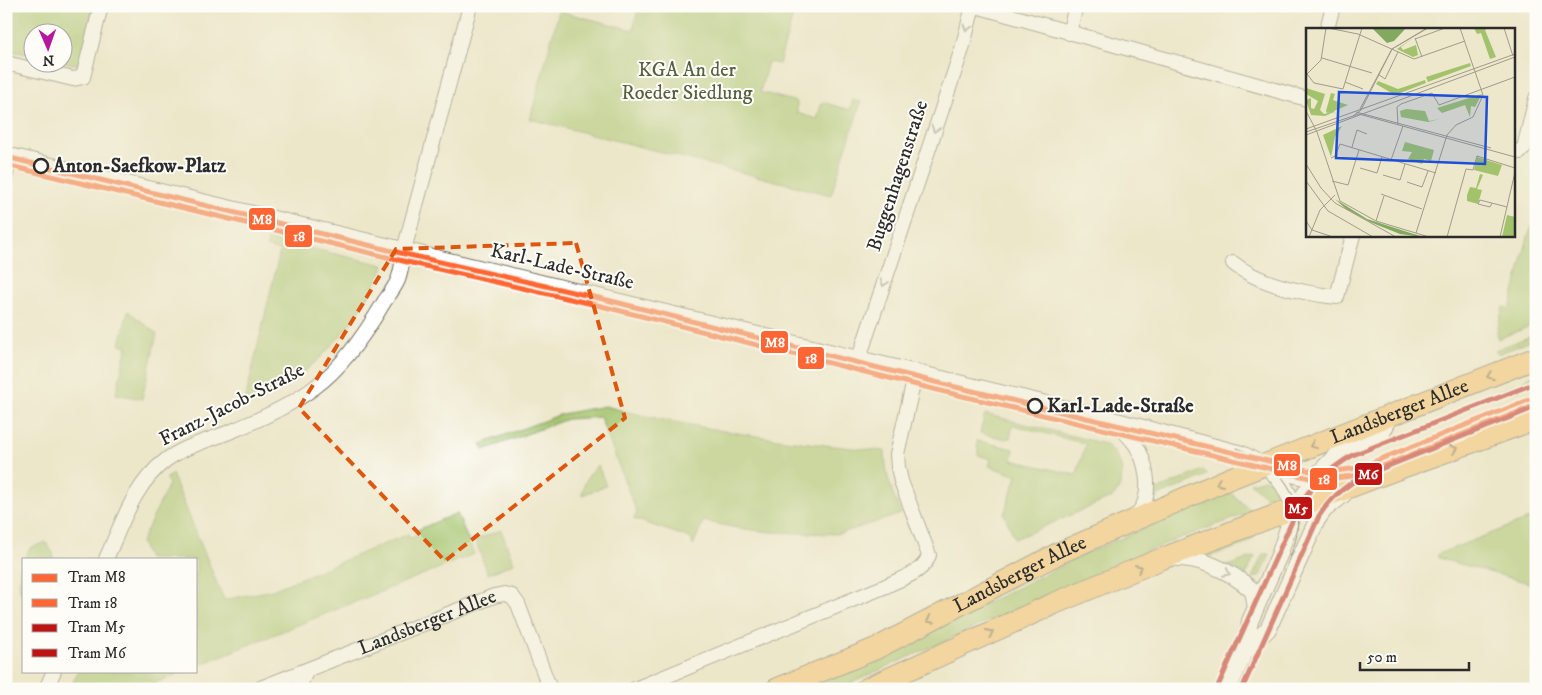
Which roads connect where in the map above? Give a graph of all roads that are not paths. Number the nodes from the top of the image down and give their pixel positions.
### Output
1 (101, 6) edge
2 (470, 6) edge
3 (974, 6) edge
4 (1076, 6) edge
5 (1333, 6) edge
6 (1327, 28) edge
7 (1069, 33) junction
8 (6, 63) edge
9 (1536, 98) edge
10 (1306, 99) edge
11 (1514, 151) edge
12 (9, 155) edge
13 (6, 181) edge
14 (1353, 236) edge
15 (405, 250) junction
16 (1233, 263) dead end
17 (860, 358) junction
18 (1536, 358) edge
19 (916, 372) junction
20 (1391, 414) junction
21 (1109, 418) junction
22 (1536, 419) edge
23 (1264, 465) junction
24 (1315, 479) junction
25 (1359, 484) junction
26 (1294, 509) junction
27 (1130, 522) junction
28 (106, 558) edge
29 (1161, 558) junction
30 (1256, 608) junction
31 (1244, 653) junction
32 (307, 670) junction
33 (54, 672) edge
34 (46, 689) edge
35 (258, 689) edge
36 (298, 689) edge
37 (550, 689) edge
38 (635, 689) edge
39 (777, 689) edge
40 (866, 689) edge
41 (1228, 689) edge

1 - 8 street
2 - 15 street, Franz-Jacob-Straße
3 - 7 street
3 -> 17 street, Buggenhagenstraße
4 - 7 street
5 - 6 street
7 - 10 street
9 - 11 street
12 - 13 street
12 - 15 street, Karl-Lade-Straße
14 - 16 street
15 - 17 street, Karl-Lade-Straße
15 - 28 street, Franz-Jacob-Straße
17 - 19 street, Karl-Lade-Straße
18 -> 20 main road, Landsberger Allee
19 - 21 street, Karl-Lade-Straße
19 - 38 street
20 -> 23 main road, Landsberger Allee
20 - 24 street
21 - 23 street, Karl-Lade-Straße
21 - 27 street
25 -> 22 main road, Landsberger Allee
23 - 24 street, Landsberger Allee
23 - 26 street
23 -> 27 main road, Landsberger Allee
24 - 25 street, Landsberger Allee
24 - 26 street
25 - 26 main road, Landsberger Allee
25 - 31 street
26 - 29 main road, Landsberger Allee
26 - 30 street
27 -> 39 main road, Landsberger Allee
29 -> 30 street
40 -> 29 main road, Landsberger Allee
30 - 31 street
31 - 41 street
32 - 35 street, Landsberger Allee
32 - 36 street
32 - 37 street, Landsberger Allee
33 - 34 street

